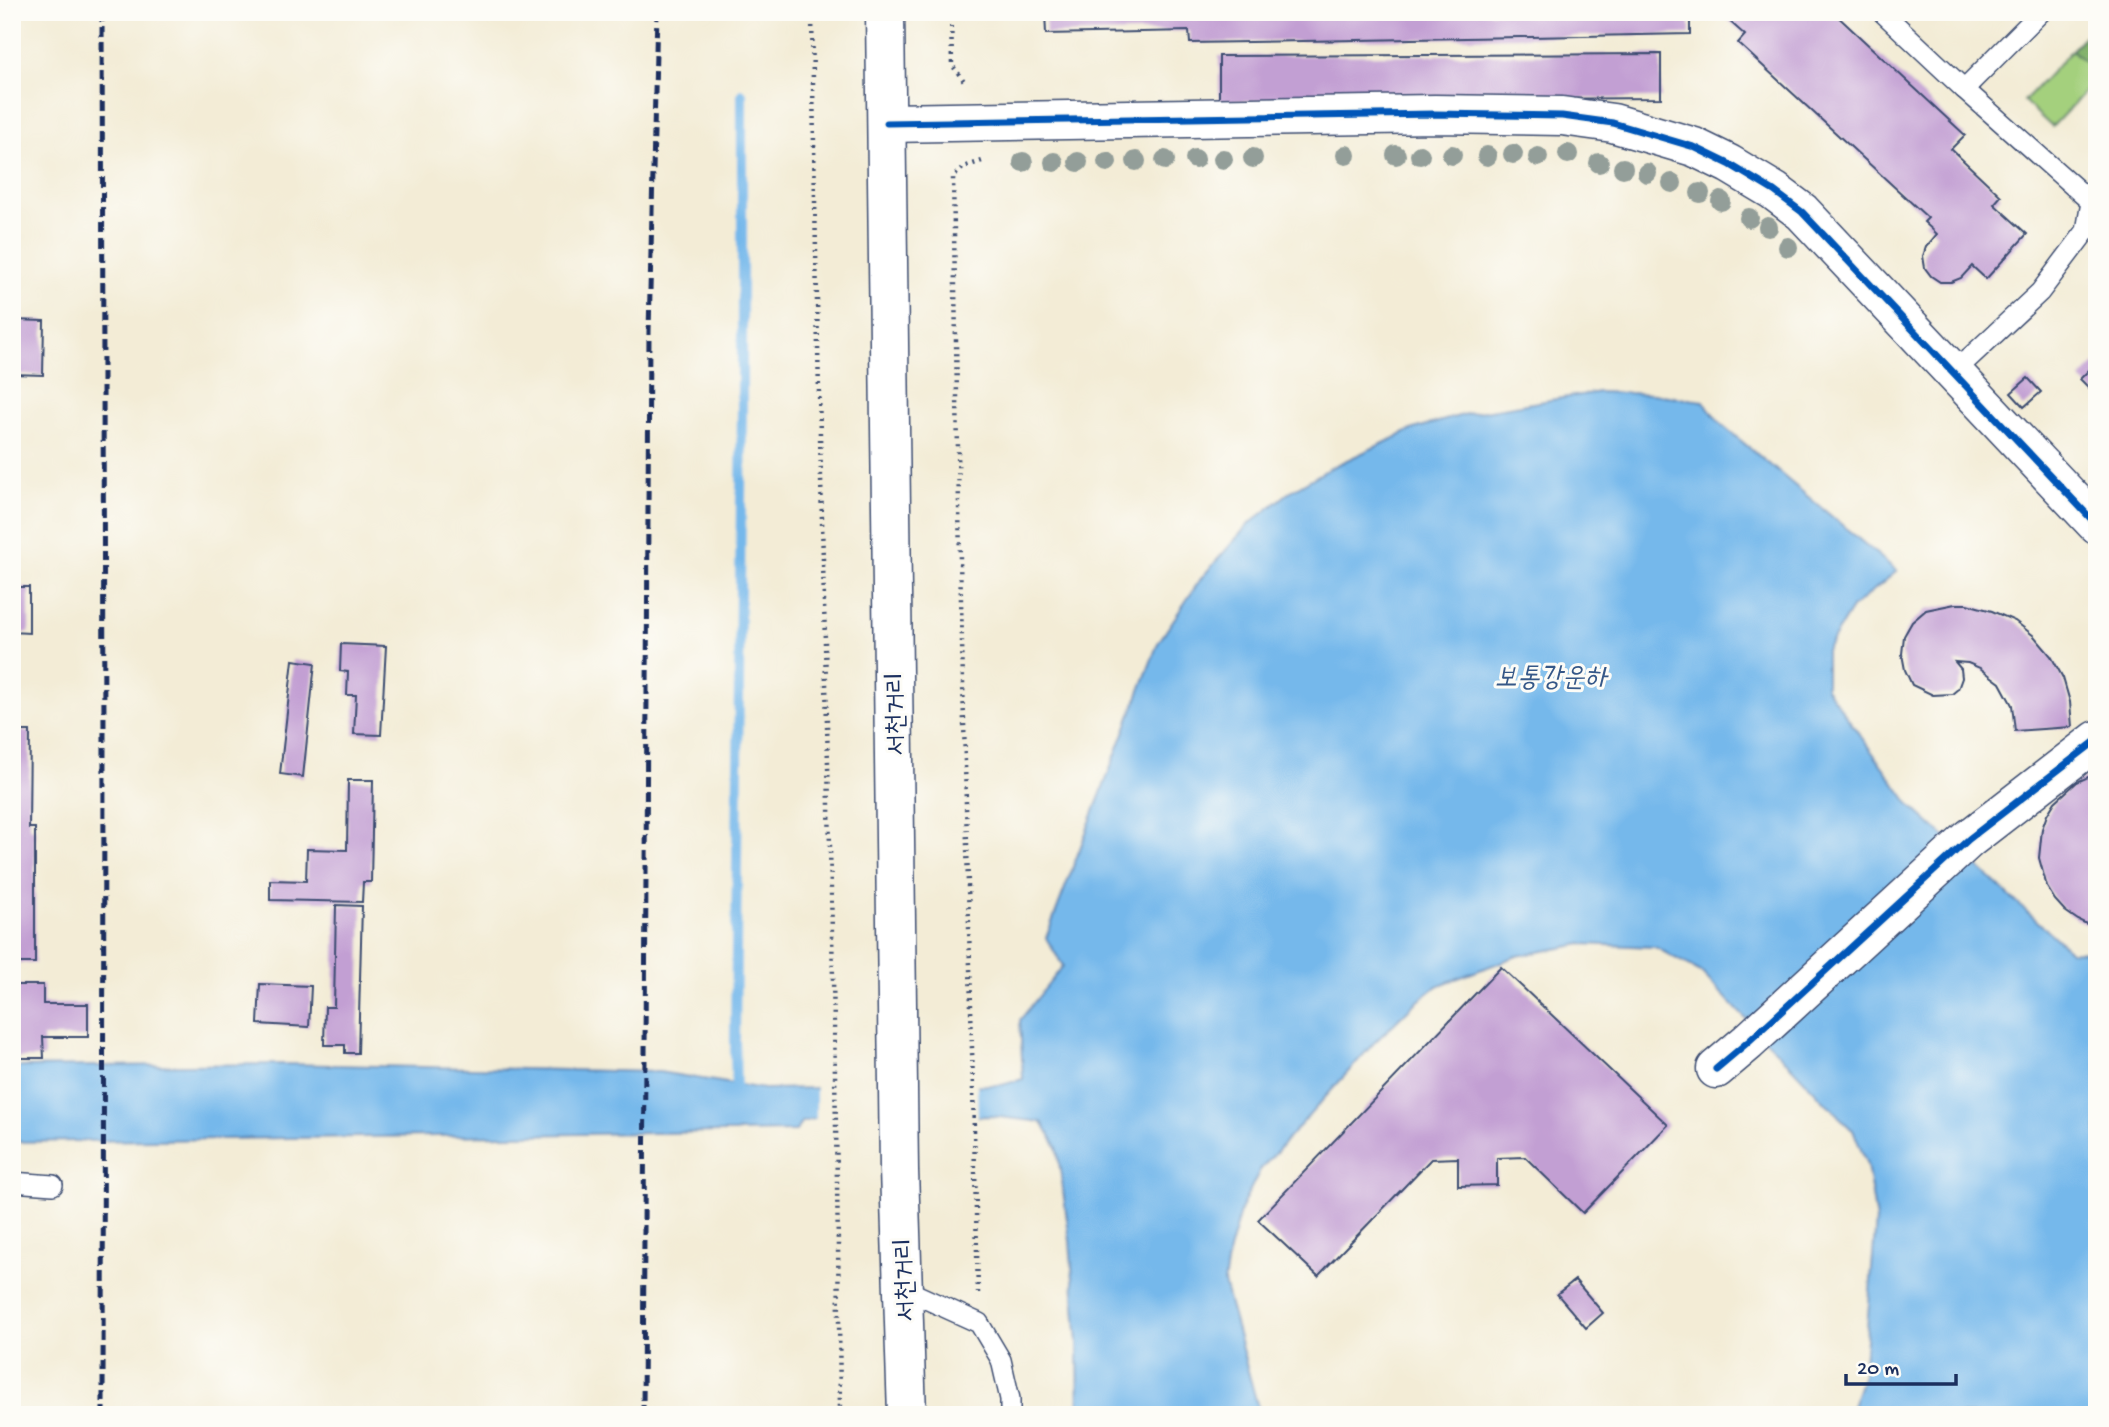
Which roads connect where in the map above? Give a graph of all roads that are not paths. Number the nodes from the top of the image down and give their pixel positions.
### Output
1 (885, 12) edge
2 (1882, 12) edge
3 (2042, 12) edge
4 (1964, 89) junction
5 (887, 123) junction
6 (1953, 373) junction
7 (2097, 525) edge
8 (2097, 740) edge
9 (1716, 1069) dead end
10 (12, 1182) edge
11 (53, 1185) dead end
12 (904, 1289) junction
13 (907, 1415) edge
14 (1010, 1415) edge

1 - 5 street, 서천거리
2 - 4 lane
3 - 4 lane
4 - 6 lane
5 - 6 street
5 - 12 street, 서천거리
6 - 7 street
8 - 9 street
10 - 11 lane
12 - 13 street, 서천거리
12 - 14 lane

